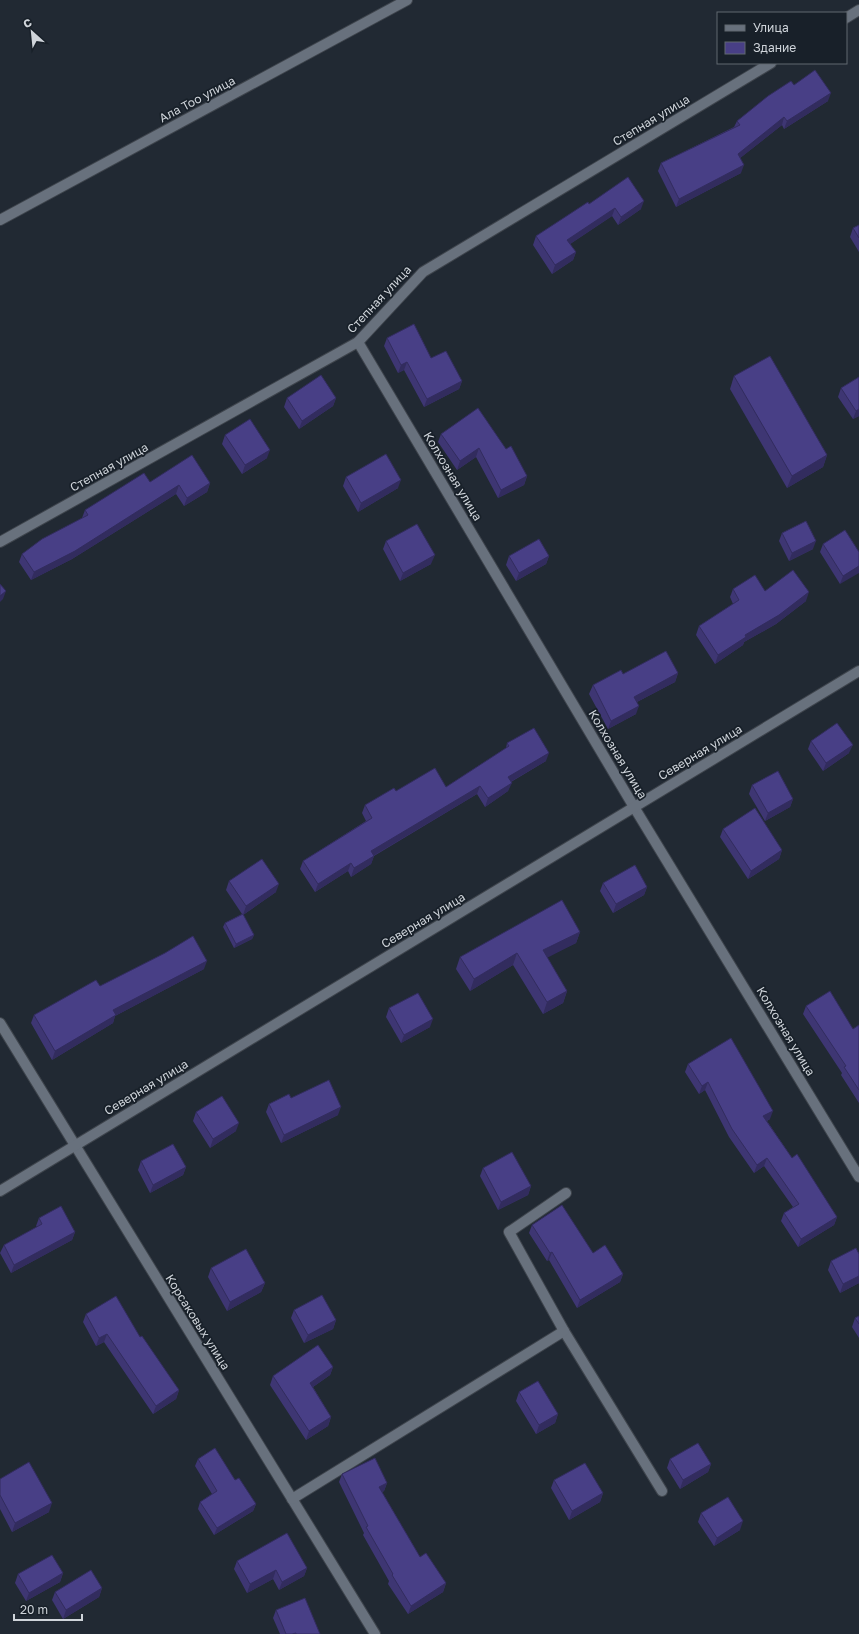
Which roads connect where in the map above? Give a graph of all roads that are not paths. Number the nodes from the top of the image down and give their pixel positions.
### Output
1 (407, 0) edge
2 (859, 10) edge
3 (847, 17) edge
4 (769, 64) edge
5 (0, 220) edge
6 (358, 342) junction
7 (0, 542) edge
8 (859, 671) edge
9 (634, 807) junction
10 (0, 1023) edge
11 (74, 1146) junction
12 (859, 1177) edge
13 (0, 1191) edge
14 (566, 1193) dead end
15 (564, 1331) junction
16 (662, 1491) dead end
17 (292, 1499) junction
18 (375, 1634) edge

1 - 5 street, Ала Тоо улица
2 - 3 street
4 - 6 street, Степная улица
6 - 7 street, Степная улица
6 - 9 street, Колхозная улица
8 - 9 street, Северная улица
9 - 11 street, Северная улица
9 - 12 street, Колхозная улица
10 - 11 street, Корсаковых улица
11 - 13 street, Северная улица
11 - 17 street, Корсаковых улица
14 - 15 street
15 - 16 street
15 - 17 street
17 - 18 street, Корсаковых улица

